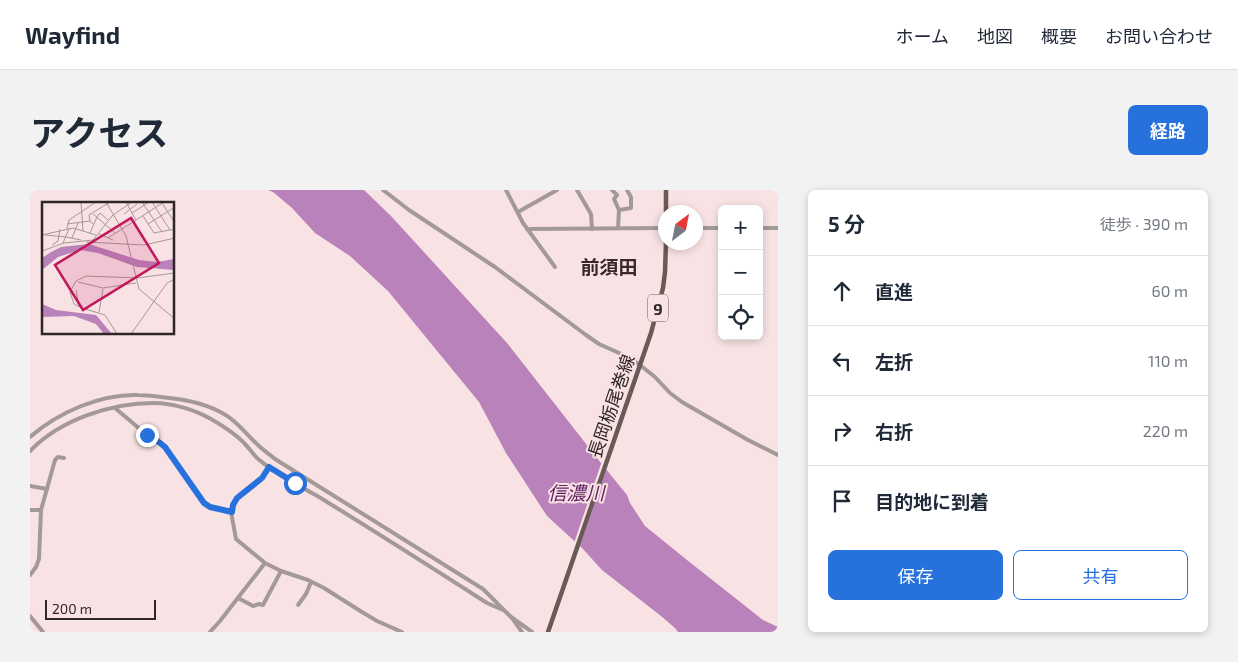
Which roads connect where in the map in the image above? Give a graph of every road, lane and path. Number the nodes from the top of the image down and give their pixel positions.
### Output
1 (383, 190) edge
2 (506, 190) edge
3 (557, 190) edge
4 (577, 190) edge
5 (612, 190) edge
6 (627, 190) edge
7 (666, 190) edge
8 (666, 205) edge
9 (619, 210) junction
10 (518, 212) junction
11 (527, 228) junction
12 (618, 228) junction
13 (658, 228) edge
14 (703, 228) edge
15 (718, 228) edge
16 (763, 228) edge
17 (778, 228) edge
18 (592, 229) junction
19 (666, 250) edge
20 (555, 267) dead end
21 (640, 365) junction
22 (115, 408) junction
23 (30, 437) edge
24 (30, 451) edge
25 (778, 455) edge
26 (64, 458) dead end
27 (269, 467) junction
28 (30, 486) edge
29 (47, 489) junction
30 (30, 510) edge
31 (41, 510) junction
32 (232, 512) junction
33 (265, 563) junction
34 (281, 571) junction
35 (30, 575) edge
36 (311, 582) junction
37 (238, 598) junction
38 (298, 605) dead end
39 (505, 611) junction
40 (30, 616) edge
41 (511, 617) junction
42 (43, 632) edge
43 (210, 632) edge
44 (402, 632) edge
45 (522, 632) edge
46 (532, 632) edge
47 (548, 632) edge

1 - 21 street
2 - 10 street
3 - 10 street
4 - 18 street
5 - 9 street
6 - 9 street
7 - 8 main road
9 - 12 street
10 - 11 street
11 - 18 street
11 - 20 street
12 - 13 street
12 - 18 street
14 - 15 street
16 - 17 street
19 - 21 main road, 長岡栃尾巻線 / 9
21 - 25 street
21 - 47 main road, 長岡栃尾巻線 / 9
22 - 24 street
22 - 27 street
22 - 32 street
23 - 39 street
26 - 29 street
27 - 32 street
27 - 39 street
28 - 29 street
29 - 31 street
30 - 31 street
31 - 35 street
32 - 33 street
33 - 34 street
33 - 37 street
34 - 36 street
34 - 37 street
36 - 38 street
36 - 44 street
37 - 43 street
39 - 41 street
40 - 42 street
41 - 45 street
41 - 46 street

